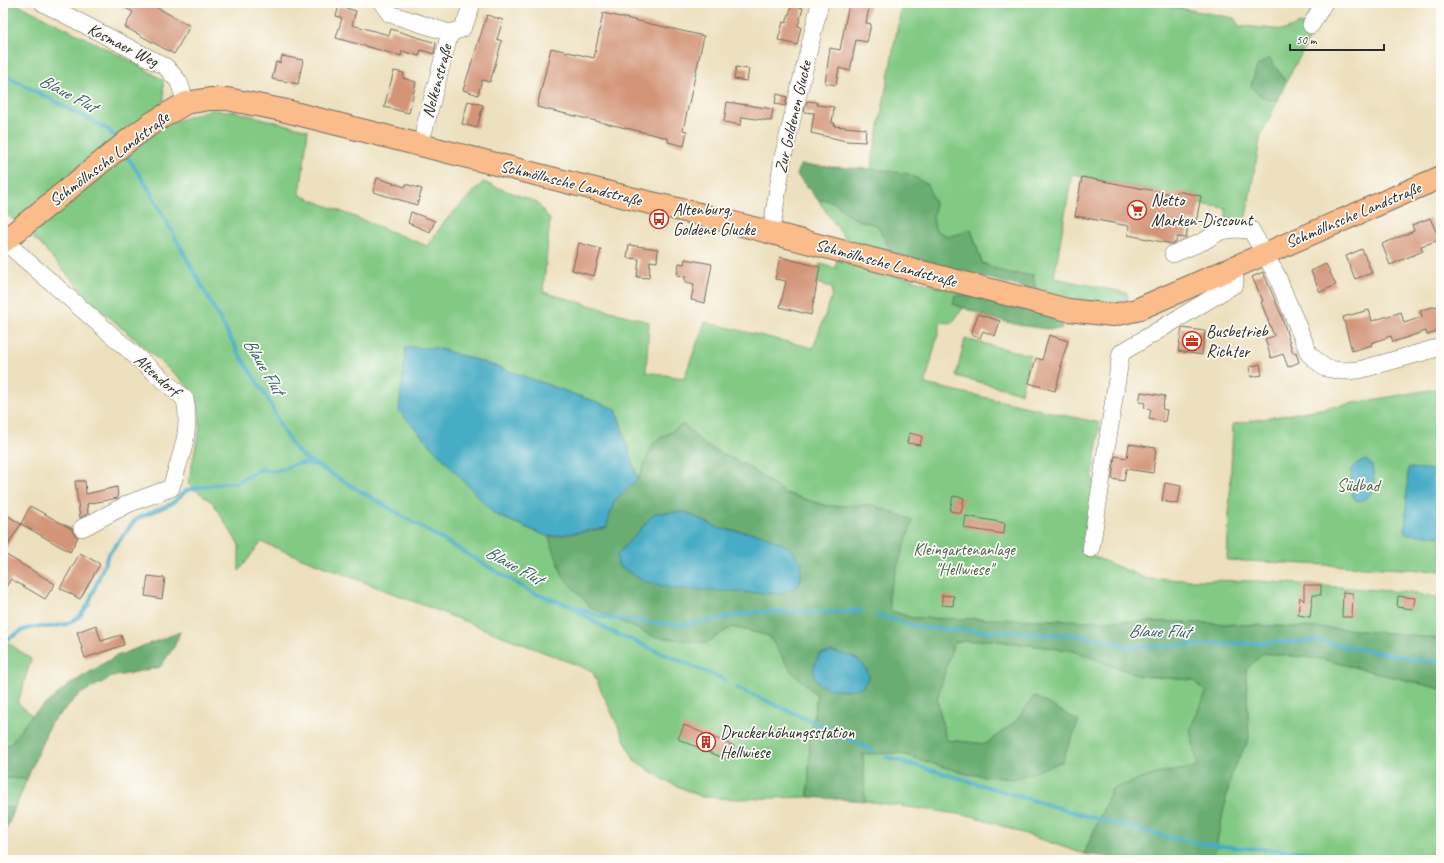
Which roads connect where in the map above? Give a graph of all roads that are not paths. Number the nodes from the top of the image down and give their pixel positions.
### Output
1 (43, 3) edge
2 (382, 3) edge
3 (472, 3) edge
4 (820, 3) edge
5 (1324, 3) edge
6 (1311, 25) dead end
7 (450, 33) junction
8 (186, 103) junction
9 (424, 130) dead end
10 (1441, 177) edge
11 (771, 232) junction
12 (3, 241) edge
13 (1265, 253) junction
14 (1173, 254) dead end
15 (1234, 267) junction
16 (1441, 347) edge
17 (82, 528) dead end
18 (1091, 549) dead end

1 - 8 street, Kosmaer Weg
2 - 7 street, Nelkenstraße
3 - 7 street, Nelkenstraße
4 - 11 street, Zur Goldenen Glucke
5 - 6 street
7 - 9 street, Nelkenstraße
8 - 11 main road, Schmöllnsche Landstraße
8 - 12 main road, Schmöllnsche Landstraße
10 - 13 main road, Schmöllnsche Landstraße
11 - 15 main road, Schmöllnsche Landstraße
12 - 17 street, Altendorf
13 - 14 street
13 - 15 main road, Schmöllnsche Landstraße
13 - 16 street, Schmöllnsche Landstraße
15 - 18 street

